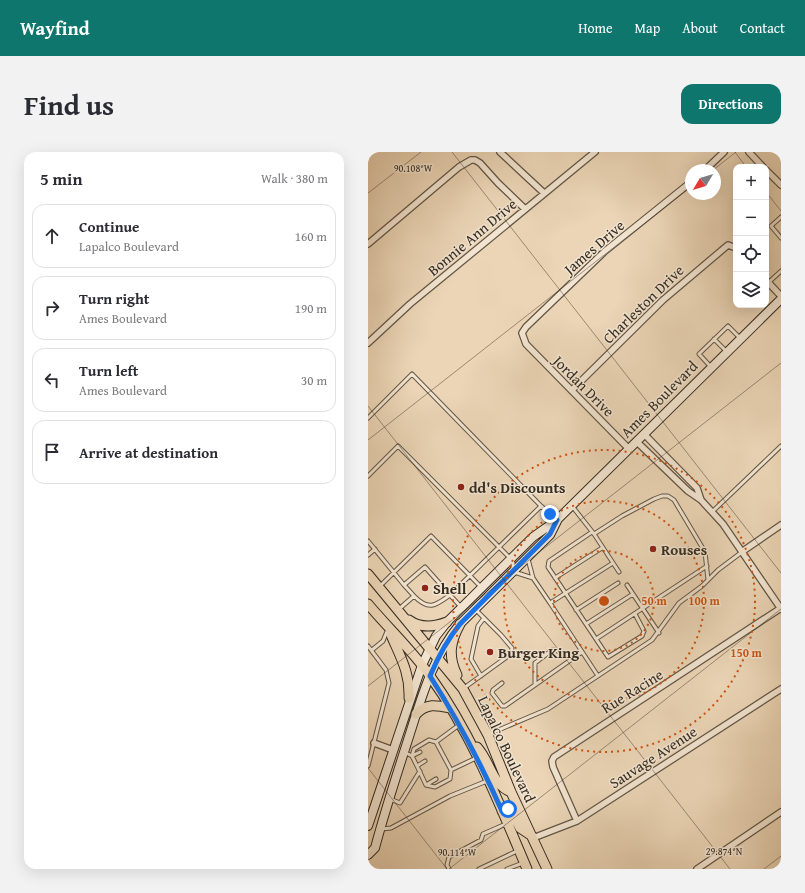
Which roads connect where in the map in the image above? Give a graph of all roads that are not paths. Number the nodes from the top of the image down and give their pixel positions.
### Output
1 (500, 152) edge
2 (595, 152) edge
3 (724, 152) edge
4 (749, 152) edge
5 (711, 164) edge
6 (760, 164) edge
7 (769, 173) edge
8 (781, 185) edge
9 (685, 187) edge
10 (544, 193) junction
11 (525, 209) junction
12 (781, 216) edge
13 (781, 238) edge
14 (368, 244) edge
15 (733, 247) edge
16 (781, 271) edge
17 (769, 280) edge
18 (769, 284) edge
19 (781, 298) edge
20 (523, 338) joint
21 (714, 339) junction
22 (741, 339) junction
23 (368, 343) edge
24 (727, 352) junction
25 (712, 368) junction
26 (572, 390) junction
27 (368, 418) edge
28 (644, 434) junction
29 (637, 442) junction
30 (781, 446) edge
31 (629, 449) junction
32 (368, 476) edge
33 (701, 500) junction
34 (541, 506) junction
35 (572, 506) junction
36 (712, 512) junction
37 (557, 520) junction
38 (781, 525) edge
39 (593, 533) junction
40 (368, 542) edge
41 (498, 546) junction
42 (602, 548) junction
43 (374, 549) junction
44 (743, 551) junction
45 (368, 555) edge
46 (528, 557) junction
47 (511, 559) junction
48 (613, 563) junction
49 (707, 566) junction
50 (512, 572) junction
51 (619, 572) dead end
52 (394, 573) junction
53 (368, 574) edge
54 (469, 575) junction
55 (533, 578) junction
56 (555, 578) junction
57 (708, 580) junction
58 (368, 581) edge
59 (618, 583) dead end
60 (404, 585) junction
61 (627, 585) dead end
62 (481, 587) junction
63 (379, 588) junction
64 (565, 593) junction
65 (633, 594) junction
66 (450, 595) junction
67 (414, 596) junction
68 (550, 603) junction
69 (368, 604) edge
70 (461, 607) junction
71 (781, 608) edge
72 (475, 609) junction
73 (642, 609) junction
74 (397, 610) junction
75 (576, 610) junction
76 (635, 614) junction
77 (484, 618) junction
78 (447, 622) junction
79 (460, 624) junction
80 (586, 624) junction
81 (388, 628) junction
82 (658, 633) junction
83 (596, 639) junction
84 (368, 646) edge
85 (430, 647) junction
86 (372, 650) junction
87 (582, 652) junction
88 (438, 657) junction
89 (572, 659) junction
90 (530, 663) dead end
91 (535, 663) junction
92 (422, 665) junction
93 (430, 676) junction
94 (481, 676) junction
95 (598, 676) junction
96 (502, 683) dead end
97 (535, 685) junction
98 (463, 689) junction
99 (781, 689) edge
100 (409, 698) junction
101 (450, 708) junction
102 (416, 714) junction
103 (460, 724) junction
104 (488, 735) junction
105 (467, 738) junction
106 (436, 742) junction
107 (374, 743) junction
108 (431, 745) dead end
109 (393, 750) junction
110 (420, 752) dead end
111 (441, 753) junction
112 (408, 754) junction
113 (436, 755) dead end
114 (478, 757) junction
115 (425, 761) dead end
116 (368, 766) edge
117 (417, 766) junction
118 (451, 770) junction
119 (420, 771) junction
120 (447, 773) dead end
121 (436, 779) dead end
122 (488, 781) junction
123 (426, 784) junction
124 (511, 792) junction
125 (390, 799) junction
126 (502, 811) junction
127 (781, 812) edge
128 (577, 821) junction
129 (507, 823) junction
130 (368, 826) edge
131 (380, 828) junction
132 (533, 838) junction
133 (519, 850) junction
134 (368, 855) edge
135 (526, 865) edge
136 (449, 869) edge
137 (479, 869) edge
138 (507, 869) edge
139 (548, 869) edge
140 (697, 869) edge

1 - 10 street
2 - 10 street, Bonnie Ann Drive
3 - 5 street
4 - 6 street
7 - 8 street
9 - 20 street, James Drive
10 - 11 street, Bonnie Ann Drive
11 - 14 street
11 - 23 street, Bonnie Ann Drive
12 - 13 lane
15 - 26 street, Charleston Drive
16 - 17 lane
18 - 19 street
19 - 22 street, Ames Boulevard
20 - 26 street, Jordan Drive
21 - 22 lane
21 - 24 lane
21 - 25 lane
22 - 24 street, Ames Boulevard
24 - 25 street, Ames Boulevard
25 - 28 street, Ames Boulevard
26 - 31 street, Jordan Drive
27 - 34 lane
28 - 29 street, Ames Boulevard
28 - 33 street
29 - 31 street, Ames Boulevard
29 - 33 street
30 - 36 lane
31 - 35 street, Ames Boulevard
32 - 41 lane
33 - 36 street
34 - 37 lane
34 - 41 lane
35 - 37 street, Ames Boulevard
35 - 39 lane
36 - 44 street
37 - 46 street, Ames Boulevard
37 - 47 street, Ames Boulevard
38 - 44 street
39 - 42 lane
39 - 49 lane
39 - 56 lane
40 - 43 lane
41 - 47 lane
41 - 54 lane
42 - 48 lane
42 - 56 lane
43 - 45 lane
43 - 52 lane
44 - 57 lane
44 - 71 street
46 - 50 street, Ames Boulevard
46 - 55 lane
47 - 50 lane
47 - 62 street, Ames Boulevard
48 - 51 lane
48 - 64 lane
49 - 57 lane
49 - 73 lane
50 - 55 lane
50 - 72 street, Ames Boulevard
52 - 54 lane
52 - 60 lane
52 - 63 lane
53 - 63 main road, Lapalco Boulevard
54 - 62 lane
54 - 66 lane
55 - 68 lane
56 - 64 lane
57 - 82 lane
58 - 63 main road
59 - 75 lane
60 - 66 lane
60 - 67 lane
61 - 65 lane
62 - 70 street, Ames Boulevard
63 - 74 main road, Lapalco Boulevard
64 - 68 lane
64 - 75 lane
65 - 73 lane
65 - 80 lane
66 - 67 lane
66 - 70 lane
67 - 74 lane
68 - 87 lane
69 - 81 main road, Lapalco Boulevard
70 - 78 street, Ames Boulevard
71 - 128 street, Rue Racine
72 - 77 lane
72 - 79 street, Ames Boulevard
73 - 76 lane
73 - 82 lane
74 - 78 main road
74 - 85 main road, Lapalco Boulevard
75 - 80 lane
76 - 83 lane
76 - 83 lane
77 - 94 lane
77 - 94 lane
78 - 85 street, Ames Boulevard
79 - 88 street, Ames Boulevard
79 - 98 main road
80 - 83 lane
81 - 86 lane
81 - 92 main road, Lapalco Boulevard
81 - 100 main road
82 - 95 lane
84 - 86 lane
85 - 88 main road, Lapalco Boulevard
85 - 92 street, Ames Boulevard
86 - 107 lane
87 - 89 lane
87 - 95 lane
88 - 93 street, Ames Boulevard
88 - 98 main road, Lapalco Boulevard
89 - 91 lane
89 - 97 lane
90 - 91 lane
91 - 97 lane
92 - 93 main road, Lapalco Boulevard
92 - 100 street, Ames Boulevard
93 - 101 main road, Lapalco Boulevard
93 - 102 street, Ames Boulevard
94 - 98 lane
95 - 104 lane
96 - 97 lane
98 - 104 main road, Lapalco Boulevard
99 - 128 street, Sauvage Avenue
100 - 109 street, Ames Boulevard
101 - 102 main road
101 - 103 main road, Lapalco Boulevard
102 - 112 street, Ames Boulevard
103 - 105 main road, Lapalco Boulevard
103 - 106 lane
104 - 124 main road, Lapalco Boulevard
105 - 114 main road, Lapalco Boulevard
105 - 124 main road
106 - 108 lane
106 - 111 lane
106 - 112 lane
107 - 109 street
107 - 116 lane
109 - 130 street, Ames Boulevard
110 - 112 lane
111 - 113 lane
111 - 118 lane
112 - 117 lane
112 - 125 street, Ames Boulevard
114 - 118 lane
114 - 122 main road, Lapalco Boulevard
115 - 117 lane
117 - 119 lane
118 - 120 lane
118 - 123 lane
119 - 123 lane
119 - 125 lane
121 - 123 lane
122 - 126 main road, Lapalco Boulevard
122 - 131 lane
124 - 132 main road, Lapalco Boulevard
125 - 131 street, Ames Boulevard
126 - 129 main road, Lapalco Boulevard
126 - 132 main road
127 - 140 street
128 - 132 street, Sauvage Avenue
129 - 133 main road, Lapalco Boulevard
129 - 136 lane
131 - 134 street, Ames Boulevard
132 - 139 main road, Lapalco Boulevard
133 - 135 main road, Lapalco Boulevard
133 - 137 lane
135 - 138 lane

